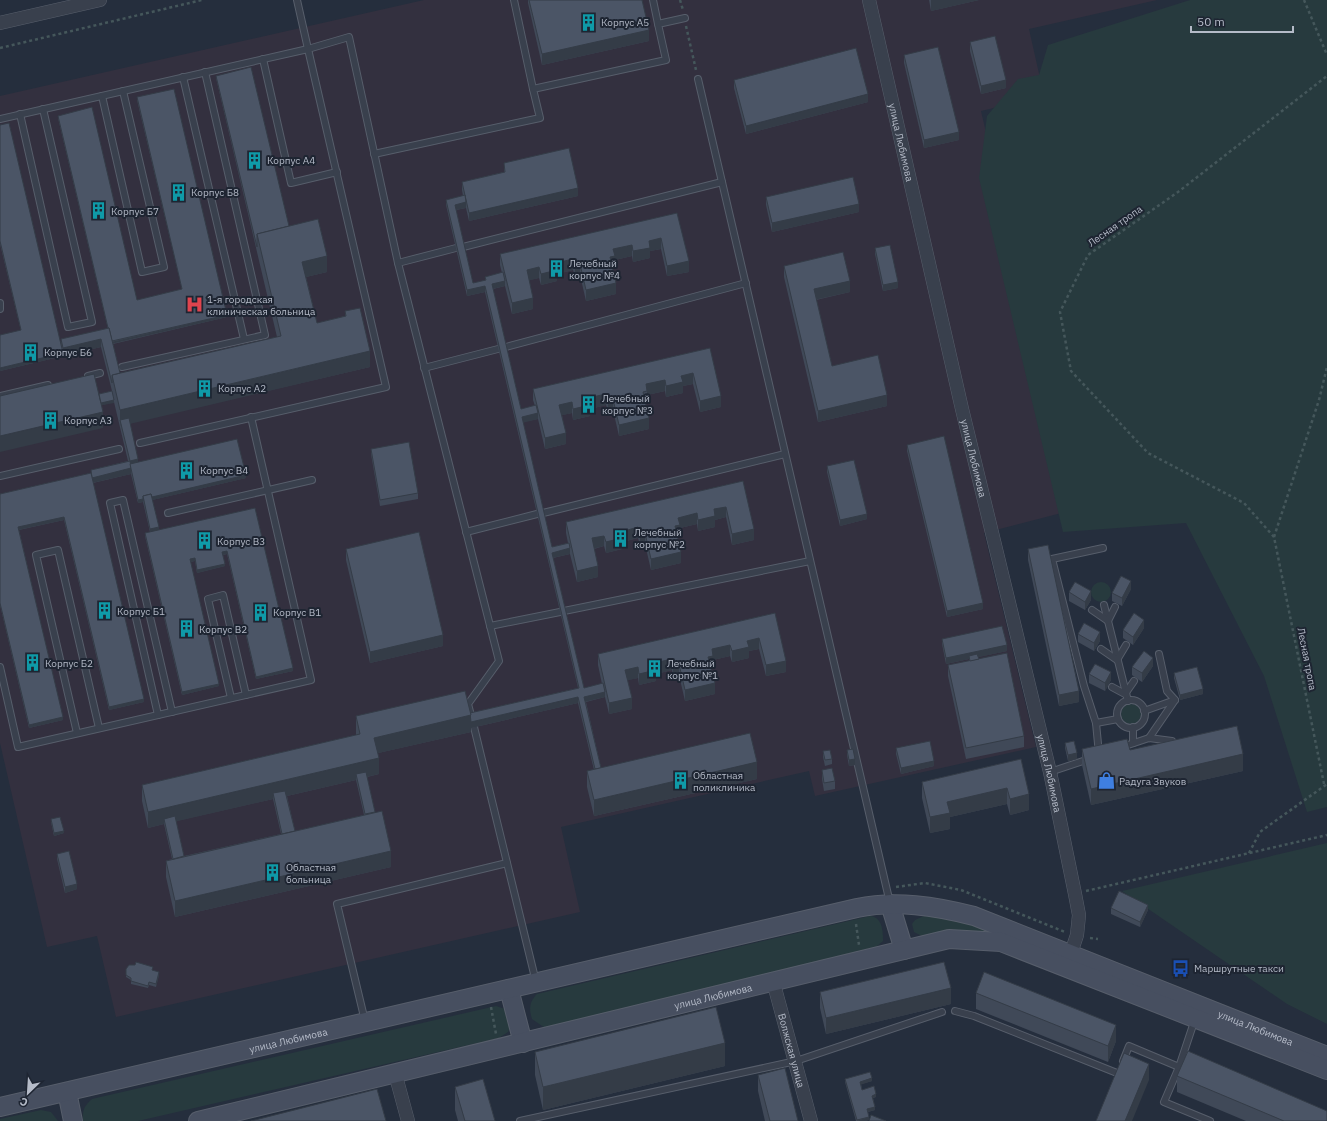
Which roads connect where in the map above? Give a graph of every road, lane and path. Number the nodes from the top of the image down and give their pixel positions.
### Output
1 (100, 0) edge
2 (202, 0) edge
3 (297, 0) edge
4 (514, 0) edge
5 (653, 0) edge
6 (680, 0) edge
7 (869, 0) edge
8 (1304, 0) edge
9 (685, 18) junction
10 (0, 24) edge
11 (658, 24) junction
12 (0, 48) edge
13 (308, 48) junction
14 (1327, 55) edge
15 (263, 59) junction
16 (204, 72) junction
17 (1327, 76) edge
18 (184, 77) junction
19 (698, 78) joint
20 (534, 89) junction
21 (124, 91) junction
22 (102, 96) junction
23 (43, 109) junction
24 (20, 114) junction
25 (0, 119) edge
26 (374, 154) junction
27 (337, 172) junction
28 (722, 182) junction
29 (463, 246) edge
30 (456, 248) edge
31 (398, 263) junction
32 (746, 283) junction
33 (0, 303) edge
34 (0, 309) edge
35 (244, 340) junction
36 (506, 347) edge
37 (498, 349) edge
38 (1327, 366) edge
39 (122, 367) dead end
40 (424, 368) junction
41 (100, 373) dead end
42 (84, 376) edge
43 (54, 384) edge
44 (0, 396) edge
45 (251, 417) junction
46 (140, 443) dead end
47 (119, 449) dead end
48 (786, 454) junction
49 (0, 476) edge
50 (312, 480) dead end
51 (268, 490) junction
52 (168, 513) dead end
53 (466, 532) junction
54 (1274, 537) junction
55 (1103, 548) dead end
56 (810, 561) junction
57 (1104, 605) dead end
58 (1115, 607) dead end
59 (1092, 610) dead end
60 (1108, 621) junction
61 (490, 626) junction
62 (1126, 645) dead end
63 (1101, 649) dead end
64 (1159, 654) dead end
65 (1117, 660) junction
66 (0, 667) edge
67 (1134, 680) edge
68 (1112, 687) dead end
69 (1125, 694) junction
70 (246, 695) junction
71 (231, 698) junction
72 (1176, 700) junction
73 (1128, 701) junction
74 (1144, 711) junction
75 (172, 712) junction
76 (158, 715) junction
77 (472, 719) edge
78 (1118, 719) junction
79 (1096, 723) junction
80 (474, 727) edge
81 (1132, 727) junction
82 (99, 728) junction
83 (77, 733) junction
84 (1149, 738) junction
85 (1172, 741) edge
86 (1133, 743) junction
87 (1116, 749) edge
88 (1050, 772) junction
89 (1325, 784) edge
90 (1327, 835) edge
91 (1249, 854) junction
92 (507, 863) junction
93 (1075, 894) junction
94 (890, 904) junction
95 (855, 922) dead end
96 (860, 947) dead end
97 (904, 950) junction
98 (1068, 962) junction
99 (773, 981) junction
100 (536, 982) junction
101 (509, 989) junction
102 (491, 1009) dead end
103 (955, 1011) dead end
104 (942, 1012) dead end
105 (1195, 1019) junction
106 (366, 1022) junction
107 (497, 1035) dead end
108 (523, 1043) junction
109 (1327, 1056) edge
110 (796, 1061) junction
111 (1179, 1067) junction
112 (1327, 1070) edge
113 (395, 1073) junction
114 (1118, 1073) junction
115 (1114, 1080) edge
116 (67, 1092) junction
117 (0, 1107) edge
118 (73, 1121) edge
119 (202, 1121) edge
120 (408, 1121) edge
121 (520, 1121) edge
122 (811, 1121) edge
123 (1210, 1121) edge

1 - 10 street
2 - 12 path
3 - 13 lane
4 - 20 lane
5 - 11 lane
6 - 9 path
7 - 88 street, улица Любимова
8 - 14 path
9 - 11 lane
9 - 19 path
11 - 20 lane
13 - 15 lane
13 - 26 lane
13 - 27 lane
15 - 16 lane
15 - 27 lane
16 - 18 lane
16 - 35 lane
17 - 54 path, Лесная тропа
18 - 21 lane
18 - 35 lane
19 - 28 lane
20 - 26 lane
21 - 22 lane
21 - 22 lane
22 - 23 lane
23 - 24 lane
23 - 24 lane
24 - 25 lane
26 - 31 lane
27 - 45 lane
28 - 29 lane
28 - 32 lane
30 - 31 lane
31 - 40 lane
32 - 36 lane
32 - 48 lane
33 - 34 lane
35 - 39 lane
37 - 40 lane
38 - 54 path, Лесная тропа
40 - 53 lane
41 - 42 lane
43 - 44 lane
45 - 46 lane
45 - 51 lane
47 - 49 lane
48 - 53 lane
48 - 56 lane
50 - 51 lane
51 - 52 lane
51 - 70 lane
53 - 61 lane
54 - 89 path, Лесная тропа
55 - 79 lane
56 - 61 lane
56 - 94 lane
57 - 60 lane
58 - 60 lane
59 - 60 lane
60 - 65 lane
61 - 77 lane
62 - 65 lane
63 - 65 lane
64 - 72 lane
65 - 69 lane
66 - 83 lane
67 - 69 lane
68 - 69 lane
69 - 73 lane
70 - 71 lane
70 - 71 lane
71 - 75 lane
72 - 74 lane
72 - 84 lane
73 - 74 lane
73 - 78 lane
74 - 81 lane
75 - 76 lane
75 - 76 lane
76 - 82 lane
78 - 79 lane
78 - 81 lane
79 - 88 lane
80 - 92 lane
81 - 86 lane
82 - 83 lane
82 - 83 lane
84 - 85 lane
84 - 86 lane
86 - 87 lane
88 - 93 street, улица Любимова
89 - 91 path
90 - 91 path
91 - 93 path
92 - 100 lane
92 - 106 lane
93 - 98 street, улица Любимова
94 - 97 main road
94 - 98 main road, улица Любимова
94 - 100 main road, улица Любимова
95 - 96 path
97 - 98 main road, улица Любимова
97 - 99 main road, улица Любимова
98 - 105 main road, улица Любимова
98 - 109 main road, улица Любимова
99 - 108 main road, улица Любимова
99 - 110 street, Волжская улица
100 - 101 main road, улица Любимова
101 - 106 main road, улица Любимова
101 - 108 main road
102 - 107 path
103 - 114 lane
104 - 110 lane
105 - 111 lane
105 - 112 main road, улица Любимова
106 - 116 main road, улица Любимова
108 - 113 main road, улица Любимова
110 - 121 lane
110 - 122 street, Волжская улица
111 - 114 lane
111 - 123 lane
113 - 119 main road, улица Любимова
113 - 120 street
114 - 115 lane
116 - 117 main road, улица Любимова
116 - 118 main road

